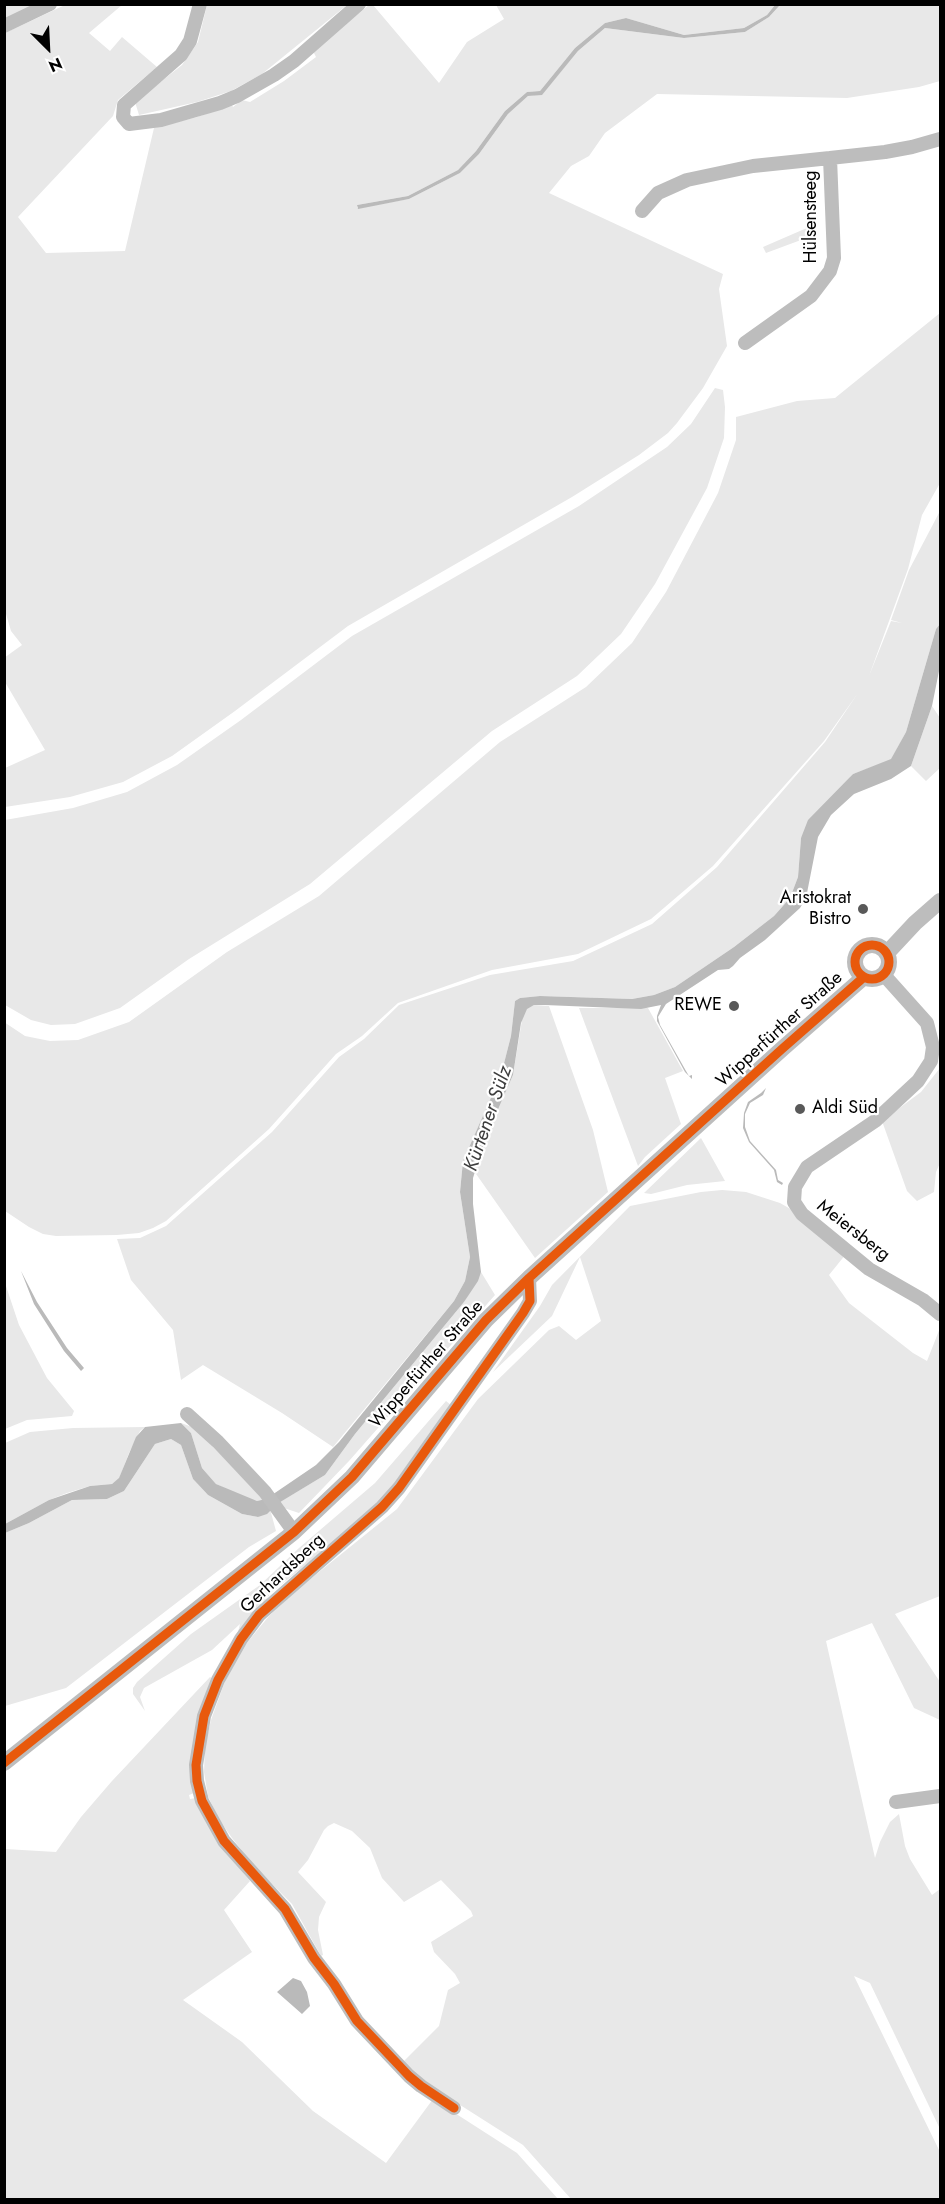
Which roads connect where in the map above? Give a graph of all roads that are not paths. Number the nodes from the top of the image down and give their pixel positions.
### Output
1 (50, 4) edge
2 (200, 4) edge
3 (359, 4) edge
4 (4, 26) edge
5 (940, 139) edge
6 (830, 158) junction
7 (642, 211) dead end
8 (745, 343) dead end
9 (940, 901) edge
10 (887, 953) junction
11 (884, 975) junction
12 (864, 977) junction
13 (529, 1278) junction
14 (940, 1314) edge
15 (187, 1414) dead end
16 (294, 1532) junction
17 (4, 1763) edge
18 (940, 1796) edge
19 (896, 1802) dead end
20 (454, 2108) dead end

1 - 4 street
2 - 3 street
5 - 6 street, Hülsensteeg
6 - 7 street, Hülsensteeg
6 - 8 street, Hülsensteeg
9 - 10 main road
10 - 11 main road
10 - 12 main road
11 - 12 main road
11 - 14 street, Meiersberg
12 - 13 main road, Wipperfürther Straße
13 - 16 main road, Wipperfürther Straße
13 - 20 street, Gerhardsberg
15 - 16 street
16 - 17 main road, Wipperfürther Straße
18 - 19 street

